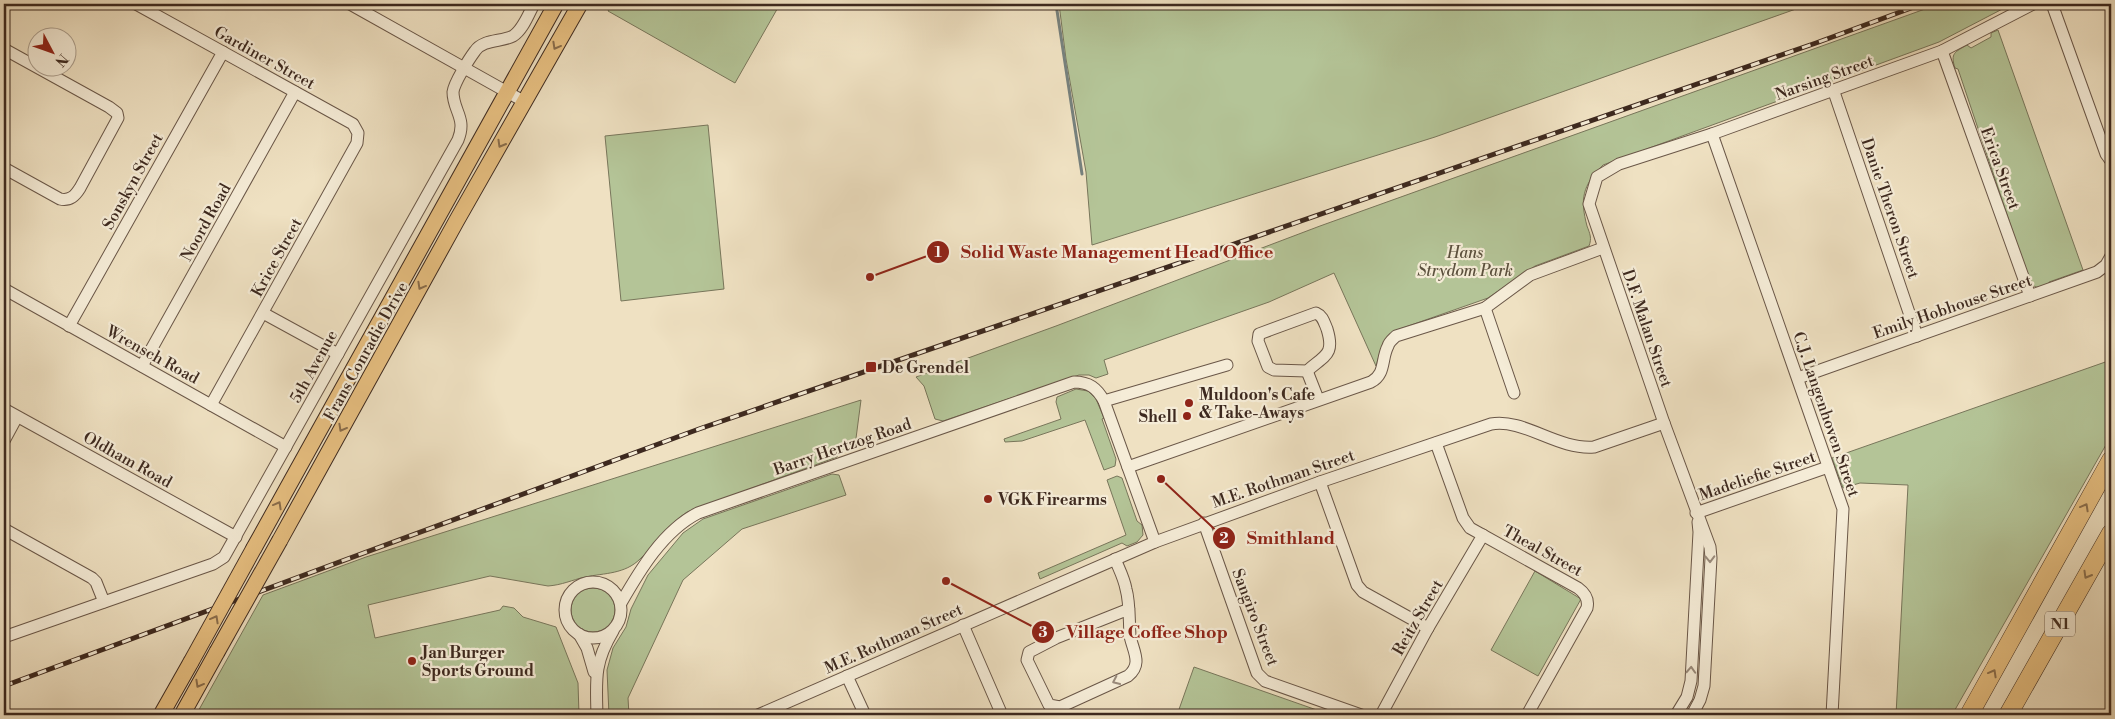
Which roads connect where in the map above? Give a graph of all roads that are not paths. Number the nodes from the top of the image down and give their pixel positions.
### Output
1 (136, 4) edge
2 (350, 4) edge
3 (534, 4) edge
4 (556, 4) edge
5 (580, 4) edge
6 (2033, 4) edge
7 (2052, 4) edge
8 (4, 49) edge
9 (1942, 51) junction
10 (223, 52) junction
11 (465, 68) junction
12 (295, 92) junction
13 (506, 92) junction
14 (1834, 92) junction
15 (525, 102) junction
16 (353, 124) joint
17 (1712, 134) junction
18 (2111, 161) edge
19 (1619, 164) joint
20 (4, 168) edge
21 (1603, 248) junction
22 (2111, 256) edge
23 (4, 289) edge
24 (2030, 296) junction
25 (1485, 308) junction
26 (263, 313) junction
27 (69, 326) junction
28 (1917, 336) junction
29 (338, 354) junction
30 (1227, 365) dead end
31 (142, 366) junction
32 (1307, 371) junction
33 (1798, 378) junction
34 (1514, 393) dead end
35 (1318, 399) junction
36 (1104, 401) junction
37 (211, 405) junction
38 (4, 409) edge
39 (18, 417) junction
40 (1664, 423) junction
41 (4, 441) edge
42 (1436, 443) junction
43 (286, 447) junction
44 (2111, 460) edge
45 (1128, 467) junction
46 (1828, 467) junction
47 (1320, 482) junction
48 (1696, 513) junction
49 (1204, 523) junction
50 (4, 529) edge
51 (2111, 533) edge
52 (1484, 535) junction
53 (236, 537) junction
54 (1155, 542) junction
55 (1115, 559) junction
56 (104, 602) junction
57 (621, 603) junction
58 (1129, 609) junction
59 (963, 625) junction
60 (1428, 628) junction
61 (614, 630) junction
62 (579, 634) junction
63 (4, 637) edge
64 (848, 676) junction
65 (596, 678) junction
66 (1690, 690) junction
67 (1703, 691) junction
68 (161, 715) edge
69 (182, 715) edge
70 (597, 715) edge
71 (758, 715) edge
72 (865, 715) edge
73 (1002, 715) edge
74 (1361, 715) edge
75 (1381, 715) edge
76 (1527, 715) edge
77 (1676, 715) edge
78 (1692, 715) edge
79 (1832, 715) edge
80 (1969, 715) edge
81 (2008, 715) edge

1 - 10 street, Gardiner Street
2 - 11 street
3 - 11 street, 5th Avenue
4 - 13 main road, Frans Conradie Drive
5 -> 15 main road, Frans Conradie Drive
6 - 9 street, Narsing Street
7 - 18 street
8 - 20 street
9 - 14 street, Narsing Street
9 - 24 street, Erica Street
10 - 12 street, Gardiner Street
10 - 27 street, Sonskyn Street
11 - 13 street
11 - 29 street, 5th Avenue
12 - 16 street, Gardiner Street
12 - 31 street, Noord Road
13 - 15 street
68 -> 13 main road, Frans Conradie Drive, bridge
14 - 17 street, Narsing Street
14 - 28 street, Danie Theron Street
15 -> 69 main road, Frans Conradie Drive, bridge
16 - 26 street, Krice Street
17 - 19 street, Narsing Street
17 - 33 street, C.J. Langenhoven Street
19 - 21 street, D.F. Malan Street
21 - 25 street
21 - 40 street, D.F. Malan Street
22 - 24 street, Emily Hobhouse Street
23 - 27 street, Wrensch Road
24 - 28 street, Emily Hobhouse Street
25 - 34 street
25 - 35 street
26 - 29 street
26 - 37 street, Krice Street
27 - 31 street, Wrensch Road
28 - 33 street, Emily Hobhouse Street
29 - 43 street, 5th Avenue
30 - 36 street
31 - 37 street, Wrensch Road
32 - 32 street
32 - 35 street
33 - 46 street, C.J. Langenhoven Street
35 - 45 street
36 - 45 street
36 - 57 street, Barry Hertzog Road
37 - 43 street, Wrensch Road
38 - 39 street, Oldham Road
39 - 41 street
39 - 53 street, Oldham Road
40 - 42 street, M.E. Rothman Street
40 - 48 street, D.F. Malan Street
42 - 47 street, M.E. Rothman Street
42 - 52 street, Theal Street
43 - 53 street, 5th Avenue
80 -> 44 highway, N1
45 - 54 street
46 - 48 street, Madeliefie Street
46 - 79 street, C.J. Langenhoven Street
47 - 49 street, M.E. Rothman Street
47 - 60 street
66 -> 48 street, D.F. Malan Street
48 -> 67 street, D.F. Malan Street
49 - 54 street, M.E. Rothman Street
49 - 74 street, Sangiro Street
50 - 56 street
51 -> 81 highway, N1
52 - 60 street, Reitz Street
52 - 76 street, Theal Street
53 - 56 street, 5th Avenue
54 - 55 street, M.E. Rothman Street
55 - 58 street
55 - 59 street, M.E. Rothman Street
56 - 63 street, 5th Avenue
57 - 61 street
57 - 62 street
58 -> 58 street
59 - 64 street, M.E. Rothman Street
59 - 73 street
60 - 75 street, Reitz Street
61 - 62 street
61 - 65 street
62 - 65 street
64 - 71 street, M.E. Rothman Street
64 - 72 street
65 - 70 street
66 - 67 street
66 - 77 street, D.F. Malan Street
67 - 78 street, D.F. Malan Street

